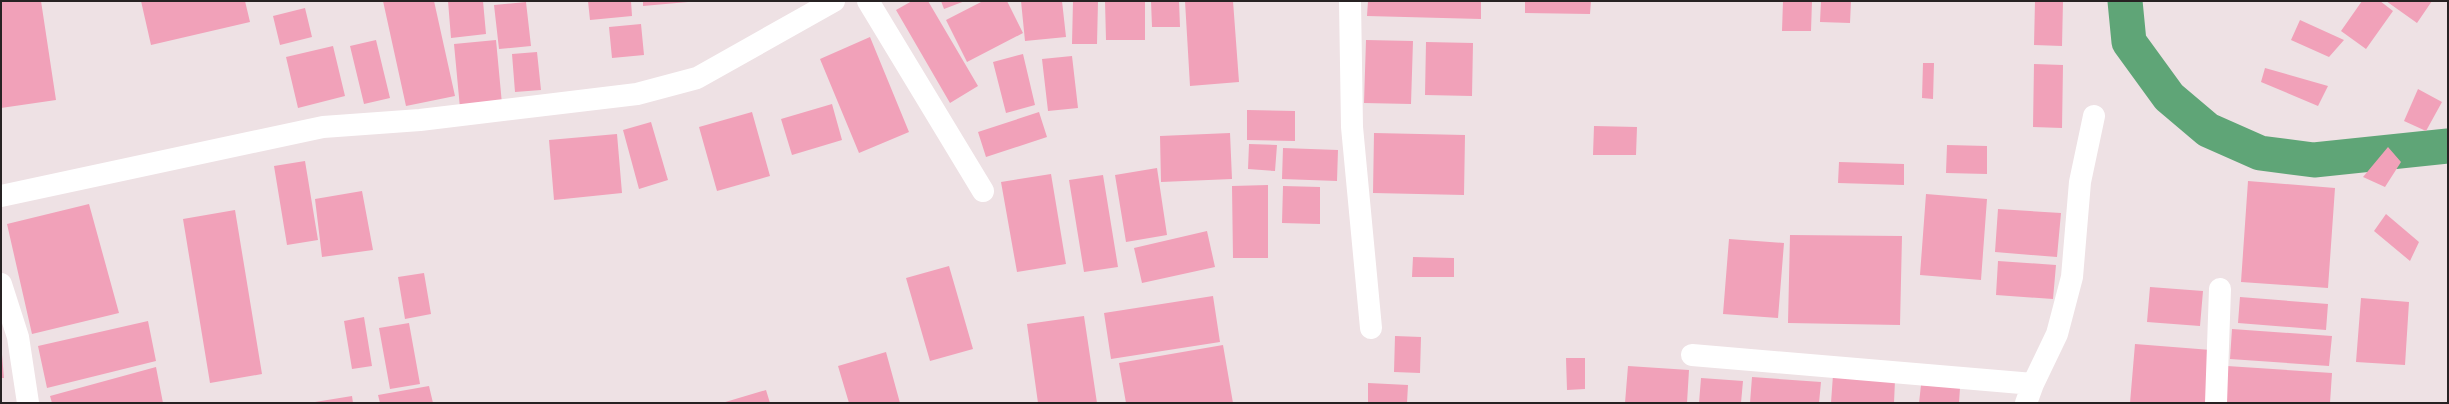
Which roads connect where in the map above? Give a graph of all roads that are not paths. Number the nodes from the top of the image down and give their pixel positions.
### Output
1 (834, 1) edge
2 (868, 1) edge
3 (1350, 1) edge
4 (2094, 116) dead end
5 (983, 191) dead end
6 (1, 196) edge
7 (1, 284) edge
8 (2220, 289) dead end
9 (1371, 328) dead end
10 (1692, 355) dead end
11 (2030, 394) edge
12 (28, 403) edge
13 (2216, 403) edge

1 - 6 street
2 - 5 street
3 - 9 street
4 - 11 street
7 - 12 street
8 - 13 street
10 - 11 street

